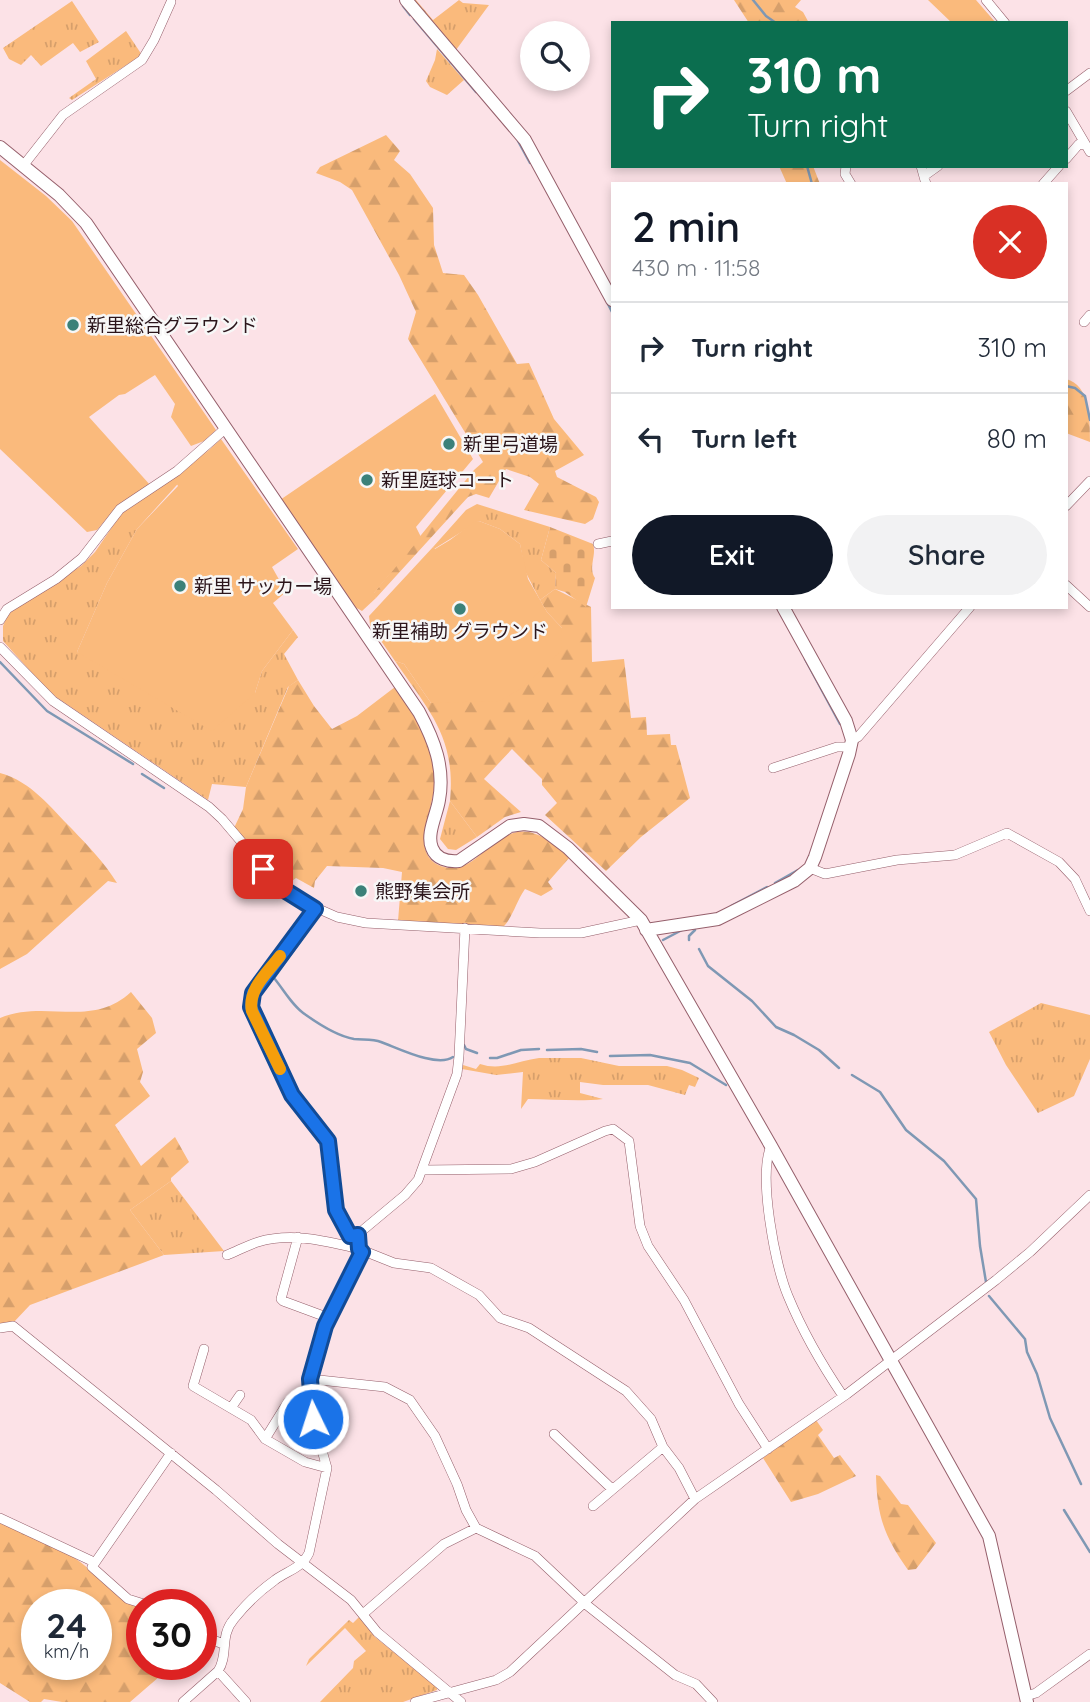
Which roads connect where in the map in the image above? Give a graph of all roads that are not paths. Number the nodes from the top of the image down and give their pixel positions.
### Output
1 (406, 0) edge
2 (986, 0) edge
3 (171, 2) dead end
4 (1003, 21) edge
5 (1090, 73) edge
6 (1068, 90) edge
7 (1068, 115) edge
8 (0, 147) edge
9 (1087, 148) edge
10 (1068, 157) edge
11 (23, 166) junction
12 (1057, 168) edge
13 (1045, 182) edge
14 (611, 298) edge
15 (226, 428) junction
16 (1090, 481) edge
17 (1068, 504) edge
18 (611, 541) edge
19 (598, 544) dead end
20 (1068, 587) edge
21 (1090, 607) edge
22 (784, 609) edge
23 (968, 609) edge
24 (0, 620) edge
25 (0, 647) edge
26 (851, 744) junction
27 (773, 768) dead end
28 (810, 868) junction
29 (315, 909) junction
30 (1090, 911) edge
31 (643, 925) junction
32 (465, 928) junction
33 (771, 1146) junction
34 (424, 1170) junction
35 (1090, 1196) edge
36 (358, 1235) junction
37 (298, 1237) junction
38 (360, 1251) junction
39 (227, 1255) dead end
40 (329, 1318) junction
41 (0, 1328) edge
42 (204, 1349) dead end
43 (891, 1361) junction
44 (310, 1379) junction
45 (240, 1395) dead end
46 (843, 1396) junction
47 (288, 1402) dead end
48 (230, 1408) junction
49 (554, 1434) dead end
50 (265, 1439) junction
51 (663, 1447) junction
52 (768, 1450) junction
53 (170, 1453) junction
54 (327, 1468) junction
55 (612, 1489) junction
56 (695, 1499) junction
57 (593, 1506) dead end
58 (0, 1518) edge
59 (476, 1528) junction
60 (94, 1562) junction
61 (304, 1563) junction
62 (126, 1597) edge
63 (584, 1602) junction
64 (363, 1614) junction
65 (217, 1642) edge
66 (223, 1644) junction
67 (1090, 1654) edge
68 (218, 1671) junction
69 (449, 1693) junction
70 (1027, 1699) edge
71 (183, 1702) edge
72 (246, 1702) edge
73 (415, 1702) edge
74 (461, 1702) edge
75 (713, 1702) edge

1 - 14 street
2 - 4 street
3 - 11 street
5 - 6 street
7 - 9 street
8 - 11 street
9 - 10 street
11 - 15 street
12 - 13 street
15 - 24 street
15 - 31 street
16 - 17 street
18 - 19 street
20 - 21 street
22 - 26 street
23 - 26 street
25 - 29 street
26 - 27 street
26 - 28 street
28 - 30 street
28 - 31 street
29 - 32 street
29 - 36 street
31 - 32 street
31 - 33 street
32 - 34 street
33 - 43 street
33 - 46 street
34 - 36 street
34 - 52 street
35 - 43 street
36 - 38 street
37 - 38 street
37 - 39 street
37 - 40 street
38 - 40 street
38 - 51 street
40 - 44 street
41 - 53 street
42 - 48 street
43 - 46 street
43 - 70 street
44 - 54 street
44 - 59 street
45 - 48 street
46 - 52 street
47 - 50 street
48 - 50 street
49 - 55 street
50 - 54 street
51 - 55 street
51 - 56 street
52 - 56 street
53 - 60 street
53 - 61 street
54 - 61 street
55 - 57 street
56 - 63 street
58 - 60 street
59 - 63 street
59 - 64 street
60 - 62 street
61 - 64 street
61 - 66 street
63 - 69 street
63 - 75 street
64 - 69 street
65 - 66 street
66 - 68 street
67 - 70 street
68 - 71 street
68 - 72 street
69 - 73 street
69 - 74 street

